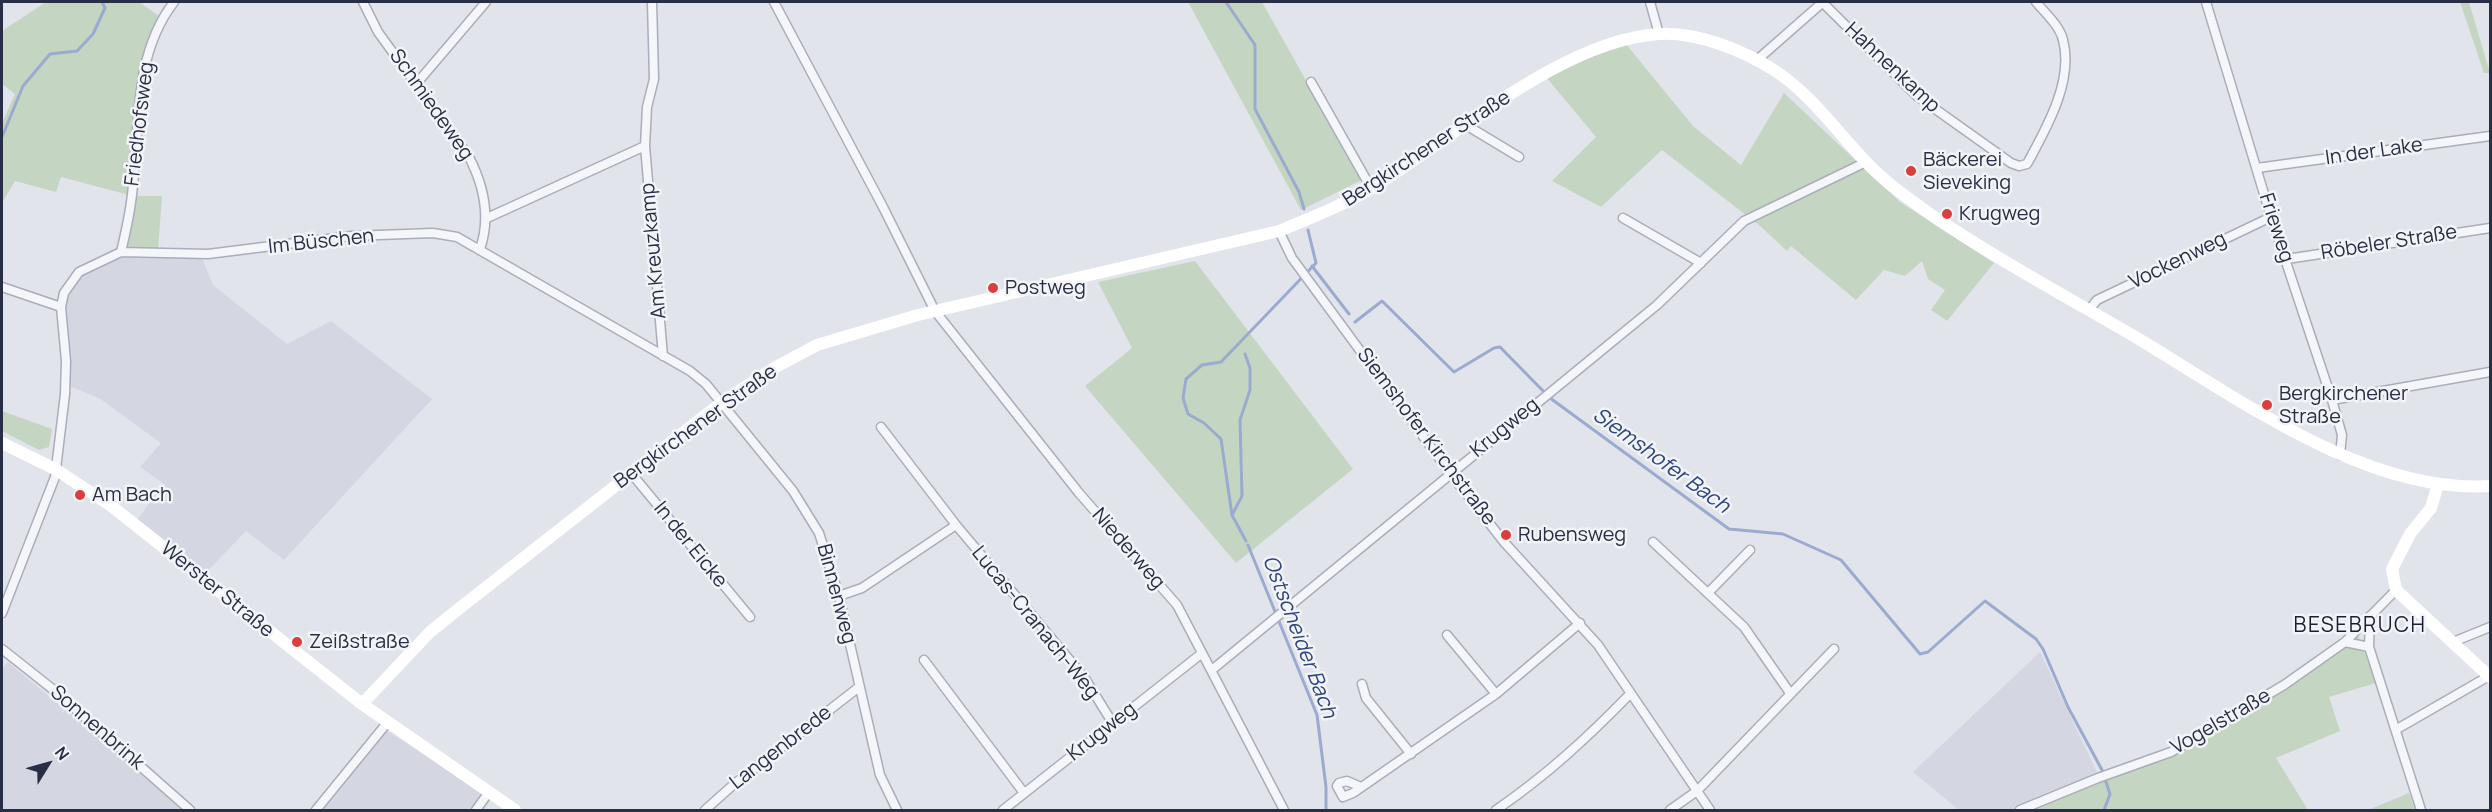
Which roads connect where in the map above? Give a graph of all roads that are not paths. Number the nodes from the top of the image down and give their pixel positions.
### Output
1 (174, 2) edge
2 (363, 2) edge
3 (486, 2) edge
4 (652, 2) edge
5 (774, 2) edge
6 (1650, 2) edge
7 (1823, 2) edge
8 (2036, 2) edge
9 (2206, 2) edge
10 (1659, 34) junction
11 (1757, 60) junction
12 (1311, 82) dead end
13 (417, 83) junction
14 (1466, 125) junction
15 (2490, 136) edge
16 (645, 146) junction
17 (1519, 157) dead end
18 (1866, 162) junction
19 (2257, 168) junction
20 (1371, 188) junction
21 (2271, 217) junction
22 (487, 218) junction
23 (1623, 218) dead end
24 (2490, 228) edge
25 (1279, 231) junction
26 (480, 249) junction
27 (122, 252) junction
28 (2287, 259) junction
29 (1701, 263) junction
30 (2, 287) edge
31 (61, 307) junction
32 (2090, 310) junction
33 (935, 311) junction
34 (663, 356) junction
35 (2490, 372) edge
36 (2332, 400) junction
37 (721, 403) junction
38 (881, 427) dead end
39 (2, 443) edge
40 (2340, 455) junction
41 (55, 469) junction
42 (631, 473) junction
43 (1450, 473) junction
44 (2438, 484) junction
45 (2490, 486) edge
46 (956, 525) junction
47 (1653, 542) dead end
48 (1750, 550) dead end
49 (2396, 590) junction
50 (1708, 593) junction
51 (839, 596) junction
52 (2, 612) edge
53 (2370, 616) junction
54 (750, 617) dead end
55 (1580, 623) junction
56 (2490, 627) edge
57 (1447, 635) dead end
58 (2345, 642) junction
59 (2453, 642) junction
60 (2369, 647) junction
61 (2, 649) edge
62 (1834, 649) dead end
63 (1201, 654) junction
64 (924, 660) dead end
65 (1213, 669) junction
66 (2490, 676) edge
67 (1362, 684) dead end
68 (859, 687) junction
69 (1790, 693) junction
70 (1496, 694) junction
71 (1630, 694) junction
72 (362, 704) junction
73 (1112, 722) junction
74 (387, 723) junction
75 (2397, 729) junction
76 (1411, 754) junction
77 (1361, 787) dead end
78 (1697, 791) junction
79 (489, 792) junction
80 (1024, 794) junction
81 (190, 810) edge
82 (316, 810) edge
83 (476, 810) edge
84 (514, 810) edge
85 (705, 810) edge
86 (897, 810) edge
87 (1003, 810) edge
88 (1284, 810) edge
89 (1496, 810) edge
90 (1670, 810) edge
91 (1710, 810) edge
92 (2020, 810) edge
93 (2421, 810) edge

1 - 27 street, Friedhofsweg
2 - 13 street, Schmiedeweg
3 - 13 street
4 - 16 street, Am Kreuzkamp
5 - 33 street
6 - 10 street
7 - 8 street, Hahnenkamp
7 - 11 street
9 - 19 street, Frieweg
10 - 11 street, Bergkirchener Straße
10 - 14 street, Bergkirchener Straße
11 - 18 street, Bergkirchener Straße
12 - 20 street
13 - 22 street, Schmiedeweg
14 - 17 street
14 - 20 street, Bergkirchener Straße
15 - 19 street, In der Lake
16 - 22 street
16 - 34 street, Am Kreuzkamp
18 - 29 street, Krugweg
18 - 32 street, Bergkirchener Straße
19 - 21 street, Frieweg
20 - 25 street, Bergkirchener Straße
21 - 28 street, Frieweg
21 - 32 street, Vockenweg
22 - 26 street, Schmiedeweg
23 - 29 street
24 - 28 street, Röbeler Straße
25 - 33 street, Bergkirchener Straße
25 - 43 street, Siemshofer Kirchstraße
26 - 27 street, Im Büschen
26 - 34 street, Im Büschen
27 - 31 street, Im Büschen
28 - 36 street, Frieweg
29 - 43 street, Krugweg
30 - 31 street
31 - 41 street, Im Büschen
32 - 40 street, Bergkirchener Straße
33 - 37 street, Bergkirchener Straße
33 - 63 street, Niederweg
34 - 37 street, Im Büschen
35 - 36 street
36 - 40 street, Frieweg
37 - 42 street, Bergkirchener Straße
37 - 51 street, Binnenweg
38 - 46 street, Lucas-Cranach-Weg
39 - 41 street, Werster Straße
40 - 44 street, Bergkirchener Straße
41 - 52 street
41 - 72 street, Werster Straße
42 - 54 street, In der Eicke
42 - 72 street, Bergkirchener Straße
43 - 55 street, Siemshofer Kirchstraße
43 - 65 street, Krugweg
44 - 45 street, Bergkirchener Straße
44 - 49 street
46 - 51 street
46 - 73 street, Lucas-Cranach-Weg
47 - 50 street
48 - 50 street
49 - 53 street, Vogelstraße
49 - 59 street
50 - 69 street
51 - 68 street, Binnenweg
53 - 58 street, Vogelstraße
53 - 60 street
55 - 70 street
55 - 71 street, Siemshofer Kirchstraße
56 - 59 street
57 - 70 street
58 - 60 street
58 - 92 street, Vogelstraße
59 - 66 street
60 - 75 street
61 - 81 street, Sonnenbrink
62 - 69 street
63 - 65 street, Niederweg
63 - 73 street, Krugweg
64 - 80 street
65 - 88 street, Niederweg
66 - 75 street
67 - 76 street
68 - 85 street, Langenbrede
68 - 86 street, Binnenweg
69 - 78 street
70 - 76 street
71 - 78 street, Siemshofer Kirchstraße
71 - 89 street
72 - 74 street, Werster Straße
73 - 80 street, Krugweg
74 - 79 street, Werster Straße
74 - 82 street
75 - 93 street
76 - 77 street
78 - 90 street
78 - 91 street, Siemshofer Kirchstraße
79 - 83 street
79 - 84 street, Werster Straße
80 - 87 street, Krugweg

